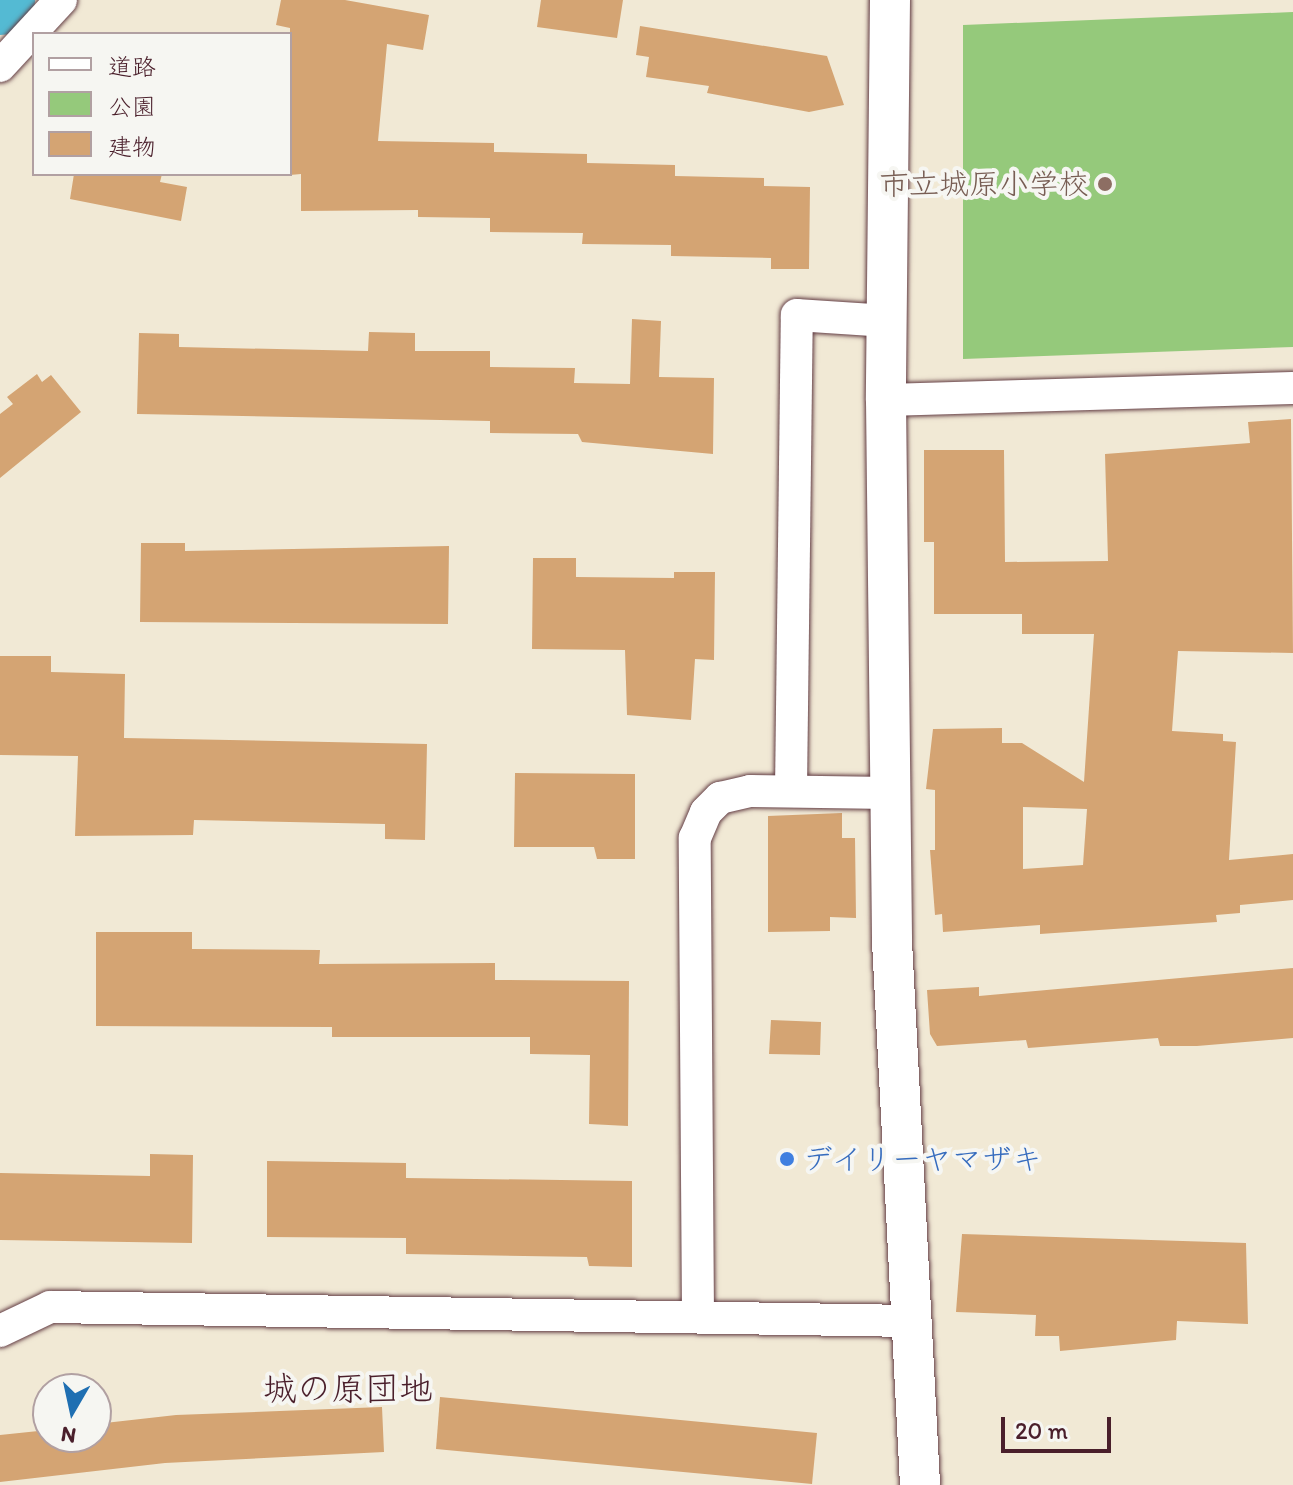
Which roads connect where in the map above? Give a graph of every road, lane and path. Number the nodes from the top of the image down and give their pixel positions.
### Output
1 (61, 0) edge
2 (890, 0) edge
3 (0, 66) edge
4 (887, 321) junction
5 (1293, 388) edge
6 (886, 400) junction
7 (791, 791) junction
8 (890, 793) junction
9 (698, 1317) junction
10 (913, 1321) junction
11 (0, 1331) edge
12 (920, 1485) edge

1 - 3 street
2 - 4 street
4 - 6 street
4 - 7 street
5 - 6 street
6 - 8 street
7 - 8 street
7 - 9 street
8 - 10 street
9 - 10 street
9 - 11 street
10 - 12 street

